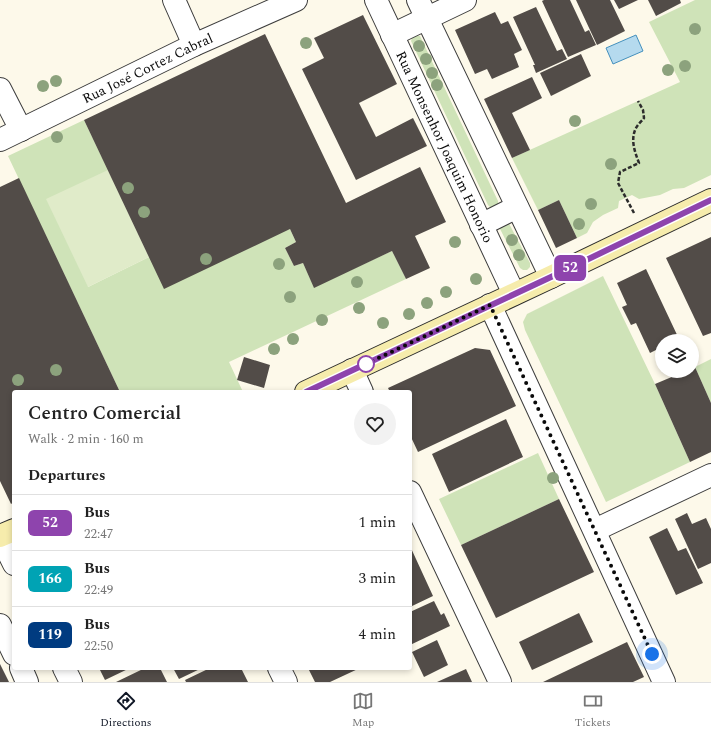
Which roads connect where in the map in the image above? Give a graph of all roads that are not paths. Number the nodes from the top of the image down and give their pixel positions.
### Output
1 (174, 0) edge
2 (296, 0) edge
3 (376, 0) edge
4 (465, 0) edge
5 (422, 9) edge
6 (392, 35) junction
7 (194, 45) junction
8 (0, 89) edge
9 (21, 130) junction
10 (0, 140) edge
11 (711, 200) edge
12 (517, 207) junction
13 (481, 225) junction
14 (551, 277) junction
15 (514, 294) junction
16 (490, 305) junction
17 (352, 370) junction
18 (310, 390) edge
19 (361, 390) edge
20 (711, 475) edge
21 (412, 496) edge
22 (595, 530) junction
23 (12, 531) edge
24 (0, 536) edge
25 (12, 560) edge
26 (6, 628) edge
27 (12, 648) edge
28 (22, 670) edge
29 (65, 670) edge
30 (280, 670) edge
31 (27, 682) edge
32 (71, 682) edge
33 (286, 682) edge
34 (500, 682) edge
35 (664, 682) edge

1 - 7 street
2 - 7 street, Rua José Cortez Cabral
3 - 6 street, Rua Monsenhor Joaquim Honorio
4 - 5 street
5 - 6 street
5 - 12 street
6 - 13 street, Rua Monsenhor Joaquim Honorio
7 - 9 street, Rua José Cortez Cabral
8 - 9 street
9 - 10 street, Rua José Cortez Cabral
11 - 14 main road
12 - 13 street
12 - 14 street
13 - 15 street, Rua Monsenhor Joaquim Honorio
14 - 15 main road
15 - 16 main road
16 - 17 main road
16 - 22 street
17 - 18 main road
17 - 19 street
20 - 22 street
21 - 34 street
22 - 35 street
23 - 24 main road
24 - 25 street
26 - 27 street
28 - 31 street
29 - 32 street
30 - 33 street

